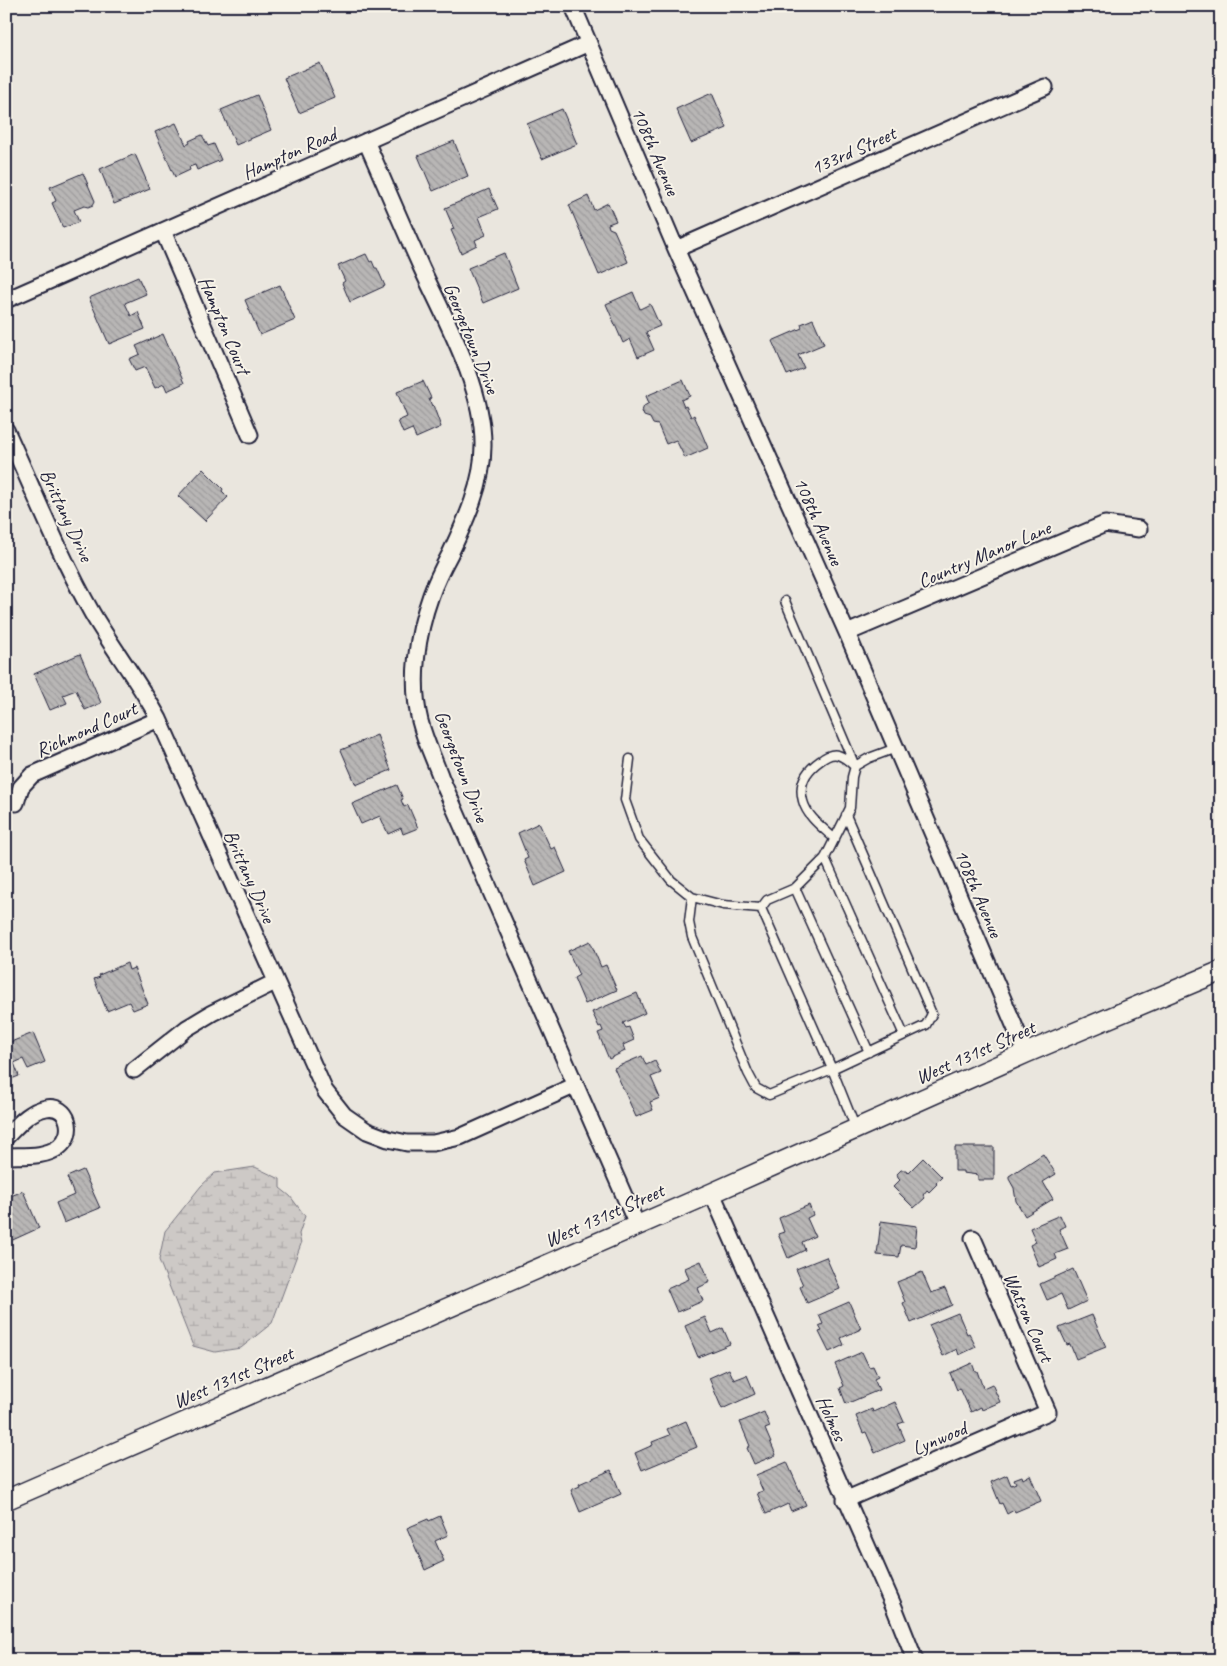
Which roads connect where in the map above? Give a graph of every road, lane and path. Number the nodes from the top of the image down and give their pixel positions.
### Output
1 (573, 6) edge
2 (589, 44) junction
3 (1046, 87) dead end
4 (366, 141) junction
5 (163, 231) junction
6 (676, 250) junction
7 (6, 300) edge
8 (6, 430) edge
9 (250, 435) dead end
10 (1139, 529) dead end
11 (785, 602) dead end
12 (847, 633) junction
13 (159, 719) junction
14 (896, 748) junction
15 (630, 759) dead end
16 (855, 766) junction
17 (16, 803) dead end
18 (846, 815) junction
19 (835, 839) junction
20 (825, 858) junction
21 (795, 888) junction
22 (692, 898) junction
23 (761, 908) junction
24 (1221, 971) edge
25 (275, 982) junction
26 (904, 1035) junction
27 (869, 1052) junction
28 (1026, 1053) junction
29 (832, 1069) junction
30 (134, 1070) dead end
31 (576, 1085) junction
32 (856, 1129) junction
33 (6, 1137) edge
34 (6, 1156) edge
35 (712, 1193) junction
36 (636, 1225) junction
37 (973, 1238) dead end
38 (1048, 1412) joint
39 (6, 1500) edge
40 (846, 1500) junction
41 (915, 1660) edge

1 - 2 street, 108th Avenue
2 - 4 street, Hampton Road
2 - 6 street, 108th Avenue
3 - 6 street, 133rd Street
4 - 5 street, Hampton Road
4 - 31 street, Georgetown Drive
5 - 7 street, Hampton Road
5 - 9 street, Hampton Court
6 - 12 street, 108th Avenue
8 - 13 street, Brittany Drive
10 - 12 street, Country Manor Lane
11 - 16 lane
12 - 14 street, 108th Avenue
13 - 17 street, Richmond Court
13 - 25 street, Brittany Drive
14 - 16 lane
14 - 28 street, 108th Avenue
15 - 22 lane
16 - 18 lane
16 - 19 lane
18 - 19 lane
18 - 26 lane
19 - 20 lane
20 - 21 lane
20 - 26 lane
21 - 23 lane
21 - 27 lane
22 - 23 lane
22 - 29 lane
23 - 29 lane
24 - 28 street, West 131st Street
25 - 30 street
25 - 31 street, Brittany Drive
26 - 27 lane
27 - 29 lane
28 - 32 street, West 131st Street
29 - 32 lane
31 - 36 street, Georgetown Drive
32 - 35 street, West 131st Street
33 - 34 street
35 - 36 street, West 131st Street
35 - 40 street, Holmes
36 - 39 street, West 131st Street
37 - 38 street, Watson Court
38 - 40 street, Lynwood
40 - 41 street, Holmes

